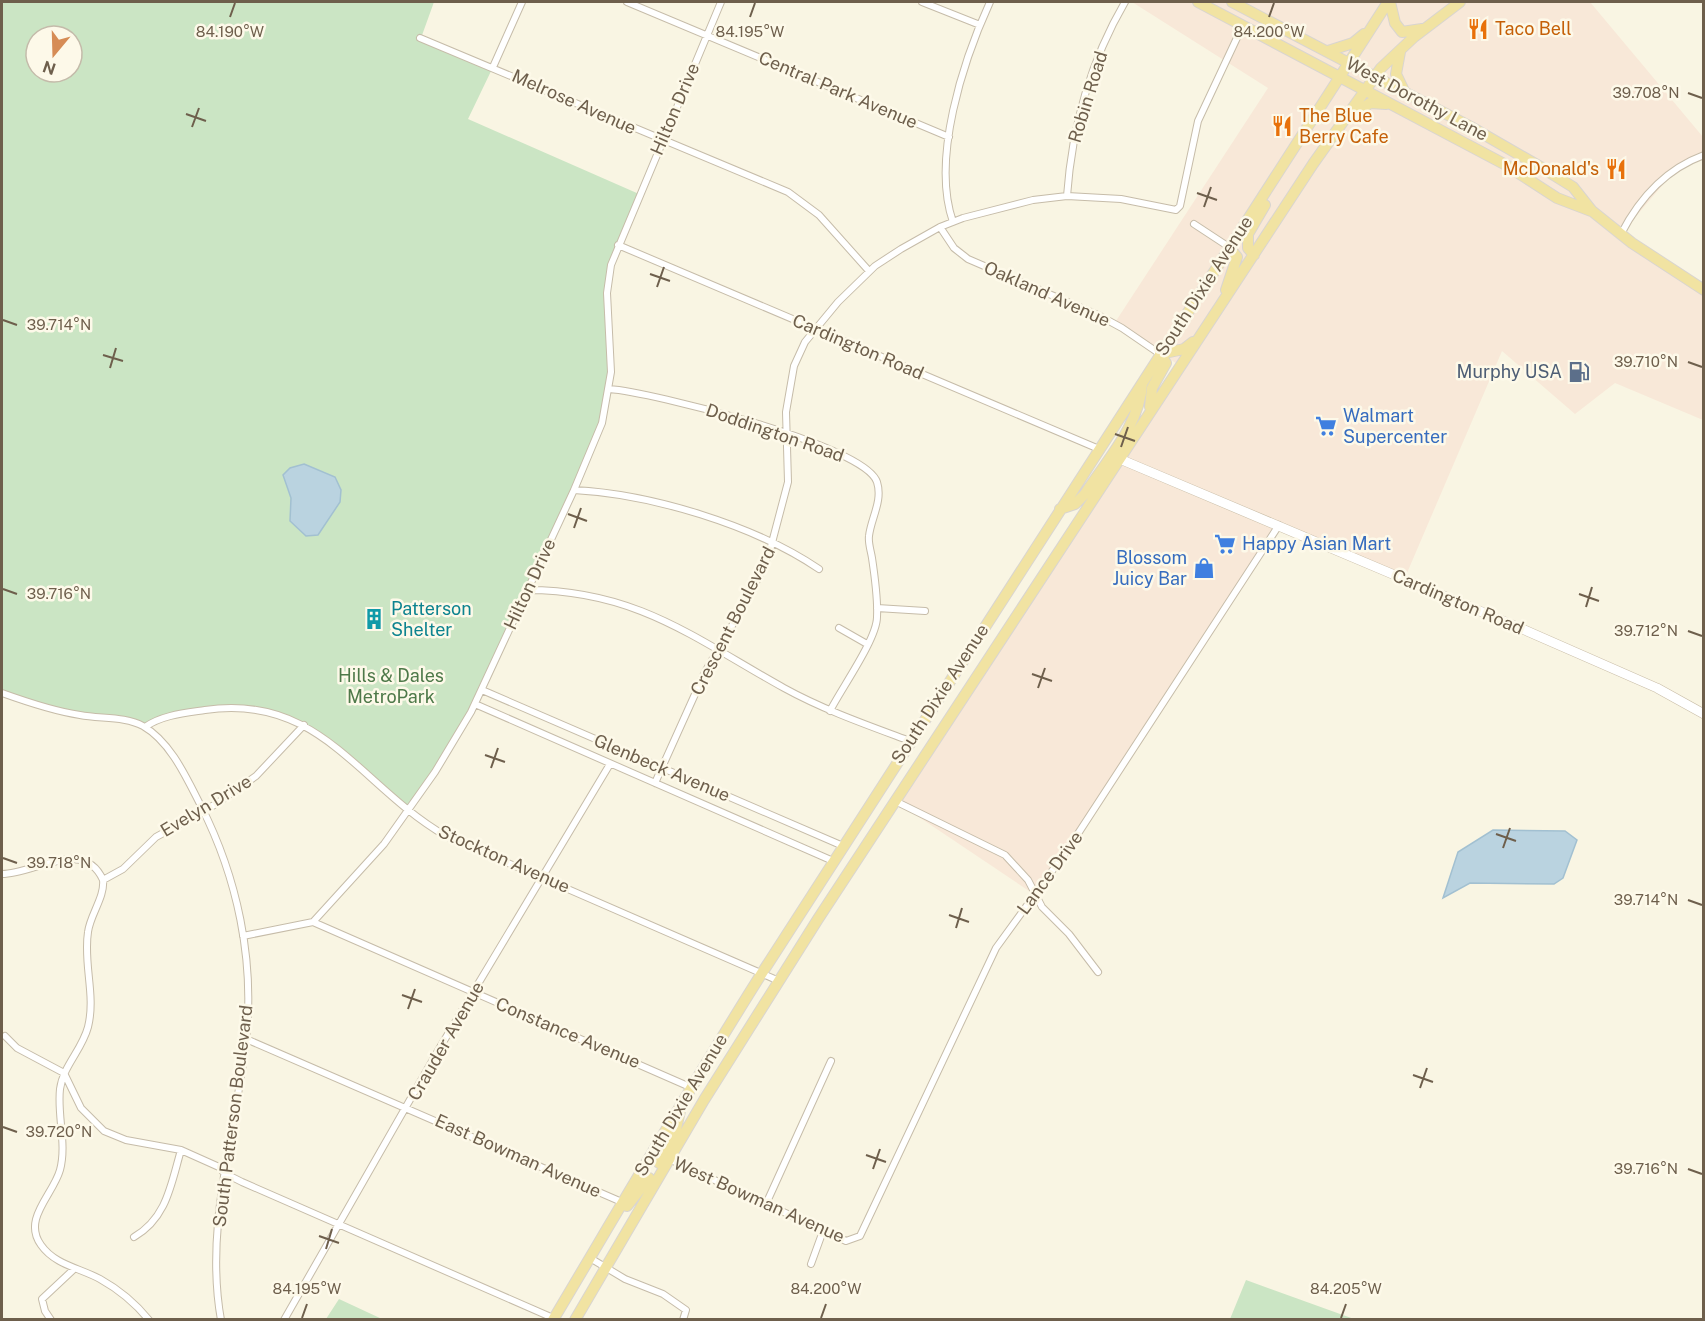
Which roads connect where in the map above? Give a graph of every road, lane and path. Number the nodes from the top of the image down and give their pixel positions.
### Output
1 (522, 2) edge
2 (627, 2) edge
3 (721, 2) edge
4 (922, 2) edge
5 (990, 2) edge
6 (1125, 2) edge
7 (1198, 2) edge
8 (1232, 2) edge
9 (1389, 2) edge
10 (1460, 2) edge
11 (980, 25) junction
12 (1243, 25) junction
13 (1425, 27) junction
14 (1371, 28) junction
15 (706, 35) junction
16 (420, 38) dead end
17 (1402, 48) junction
18 (1328, 51) junction
19 (1349, 63) junction
20 (493, 67) junction
21 (1340, 77) junction
22 (1374, 78) junction
23 (1366, 91) junction
24 (1405, 93) junction
25 (1390, 105) junction
26 (1344, 121) junction
27 (949, 137) junction
28 (662, 140) junction
29 (1704, 155) edge
30 (1280, 172) junction
31 (1067, 196) junction
32 (1592, 211) junction
33 (953, 222) junction
34 (1194, 224) dead end
35 (940, 227) junction
36 (1621, 234) junction
37 (618, 245) junction
38 (1228, 247) junction
39 (1254, 255) junction
40 (869, 271) junction
41 (1704, 290) edge
42 (1222, 302) junction
43 (815, 329) junction
44 (1196, 339) junction
45 (1160, 354) junction
46 (1142, 383) junction
47 (609, 389) junction
48 (1150, 410) junction
49 (786, 434) junction
50 (1099, 449) junction
51 (1115, 457) junction
52 (574, 490) junction
53 (1060, 509) junction
54 (1279, 525) junction
55 (773, 544) junction
56 (819, 569) dead end
57 (527, 590) junction
58 (878, 608) junction
59 (925, 611) dead end
60 (839, 628) dead end
61 (867, 644) junction
62 (718, 648) junction
63 (482, 690) junction
64 (2, 693) edge
65 (476, 704) junction
66 (830, 711) junction
67 (1704, 714) edge
68 (304, 725) junction
69 (145, 727) junction
70 (910, 741) junction
71 (610, 764) junction
72 (662, 767) junction
73 (655, 783) junction
74 (895, 801) junction
75 (408, 810) junction
76 (203, 811) junction
77 (843, 846) junction
78 (833, 861) junction
79 (2, 874) edge
80 (543, 877) junction
81 (103, 880) junction
82 (1035, 895) junction
83 (313, 922) junction
84 (243, 936) junction
85 (1098, 972) dead end
86 (762, 973) junction
87 (779, 981) junction
88 (474, 993) junction
89 (5, 1036) dead end
90 (246, 1039) junction
91 (831, 1061) dead end
92 (64, 1073) junction
93 (690, 1087) junction
94 (680, 1105) junction
95 (407, 1108) junction
96 (181, 1150) junction
97 (666, 1158) junction
98 (224, 1173) junction
99 (766, 1204) junction
100 (621, 1208) junction
101 (340, 1224) junction
102 (823, 1231) junction
103 (134, 1237) dead end
104 (856, 1240) joint
105 (590, 1258) junction
106 (811, 1264) dead end
107 (606, 1267) junction
108 (74, 1269) junction
109 (553, 1319) edge
110 (51, 1320) edge
111 (148, 1320) edge
112 (221, 1320) edge
113 (284, 1320) edge
114 (575, 1320) edge
115 (683, 1320) edge

1 - 20 street
2 - 15 street, Central Park Avenue
3 - 15 street, Hilton Drive
4 - 11 street
5 - 11 street
6 - 31 street, Robin Road
7 - 12 main road, West Dorothy Lane
8 - 18 main road, West Dorothy Lane
9 - 13 main road
9 - 14 main road, South Dixie Avenue
10 - 13 main road, South Dixie Avenue
11 - 27 street
12 - 21 main road, West Dorothy Lane
12 - 31 street, Crescent Boulevard
13 - 17 main road, South Dixie Avenue
14 - 18 main road
14 - 19 main road, South Dixie Avenue
15 - 27 street, Central Park Avenue
15 - 28 street, Hilton Drive
16 - 20 street, Melrose Avenue
17 - 22 main road, South Dixie Avenue
17 - 24 main road
18 - 19 main road, West Dorothy Lane
19 - 21 main road, South Dixie Avenue
19 - 22 main road, West Dorothy Lane
20 - 28 street, Melrose Avenue
21 - 23 main road, West Dorothy Lane
21 - 30 main road, South Dixie Avenue
22 - 23 main road, South Dixie Avenue
22 - 24 main road, West Dorothy Lane
23 - 25 main road, West Dorothy Lane
23 - 26 main road, South Dixie Avenue
24 - 32 main road, West Dorothy Lane
25 - 26 main road
25 - 32 main road, West Dorothy Lane
26 - 39 main road, South Dixie Avenue
27 - 33 street
28 - 37 street, Hilton Drive
28 - 40 street, Melrose Avenue
29 - 36 street
30 - 38 main road, South Dixie Avenue
30 - 39 main road
31 - 33 street, Crescent Boulevard
32 - 36 main road, West Dorothy Lane
33 - 35 street, Crescent Boulevard
34 - 38 street
35 - 40 street, Crescent Boulevard
35 - 45 street, Oakland Avenue
36 - 41 main road, West Dorothy Lane
37 - 43 street, Cardington Road
37 - 47 street, Hilton Drive
38 - 42 main road
38 - 45 main road, South Dixie Avenue
39 - 42 main road, South Dixie Avenue
40 - 43 street, Crescent Boulevard
42 - 44 main road, South Dixie Avenue
43 - 49 street, Crescent Boulevard
43 - 50 street, Cardington Road
44 - 45 main road
44 - 48 main road, South Dixie Avenue
45 - 46 main road, South Dixie Avenue
45 - 48 main road
46 - 50 main road, South Dixie Avenue
46 - 51 main road
47 - 49 street, Doddington Road
47 - 52 street, Hilton Drive
48 - 51 main road, South Dixie Avenue
49 - 55 street, Crescent Boulevard
49 - 58 street, Doddington Road
50 - 53 main road, South Dixie Avenue
51 - 53 main road
51 - 54 street, Cardington Road
51 - 74 main road, South Dixie Avenue
52 - 55 street
52 - 57 street, Hilton Drive
53 - 70 main road, South Dixie Avenue
54 - 67 street, Cardington Road
54 - 82 street, Lance Drive
55 - 56 street
55 - 62 street, Crescent Boulevard
57 - 62 street
57 - 63 street, Hilton Drive
58 - 59 street
58 - 61 street, Doddington Road
60 - 61 street
61 - 66 street, Doddington Road
62 - 66 street
62 - 72 street, Crescent Boulevard
63 - 65 street, Hilton Drive
63 - 72 street, Glenbeck Avenue
64 - 69 street
65 - 71 street, Glenbeck Avenue
65 - 75 street, Hilton Drive
66 - 70 street
68 - 69 street, Stockton Avenue
68 - 75 street, Stockton Avenue
68 - 76 street, Evelyn Drive
69 - 76 street, South Patterson Boulevard
70 - 77 main road, South Dixie Avenue
71 - 73 street, Glenbeck Avenue
71 - 80 street, Crauder Avenue
72 - 73 street, Crescent Boulevard
72 - 77 street, Glenbeck Avenue
73 - 78 street, Glenbeck Avenue
74 - 82 street
74 - 87 main road, South Dixie Avenue
75 - 80 street, Stockton Avenue
75 - 83 street, Hilton Drive
76 - 81 street, Evelyn Drive
76 - 84 street, South Patterson Boulevard
77 - 78 main road, South Dixie Avenue
78 - 86 main road, South Dixie Avenue
79 - 81 street
80 - 86 street, Stockton Avenue
80 - 88 street, Crauder Avenue
81 - 92 street
82 - 85 street
82 - 104 street, Lance Drive
83 - 84 street
83 - 88 street, Constance Avenue
84 - 90 street, South Patterson Boulevard
86 - 87 street, Stockton Avenue
86 - 93 main road, South Dixie Avenue
87 - 97 main road, South Dixie Avenue
88 - 93 street, Constance Avenue
88 - 95 street, Crauder Avenue
89 - 92 street
90 - 95 street, East Bowman Avenue
90 - 98 street, South Patterson Boulevard
91 - 99 street
92 - 96 street
92 - 108 street
93 - 94 main road, South Dixie Avenue
94 - 97 main road
94 - 100 main road, South Dixie Avenue
95 - 100 street, East Bowman Avenue
95 - 101 street, Crauder Avenue
96 - 98 street
96 - 103 street
97 - 99 street, West Bowman Avenue
97 - 100 main road
97 - 107 main road, South Dixie Avenue
98 - 101 street
98 - 112 street, South Patterson Boulevard
99 - 102 street, West Bowman Avenue
100 - 105 main road, South Dixie Avenue
101 - 109 street
101 - 113 street, Crauder Avenue
102 - 104 street, West Bowman Avenue
102 - 106 street
105 - 107 street
105 - 109 main road, South Dixie Avenue
107 - 114 main road, South Dixie Avenue
107 - 115 street
108 - 110 street
108 - 111 street

